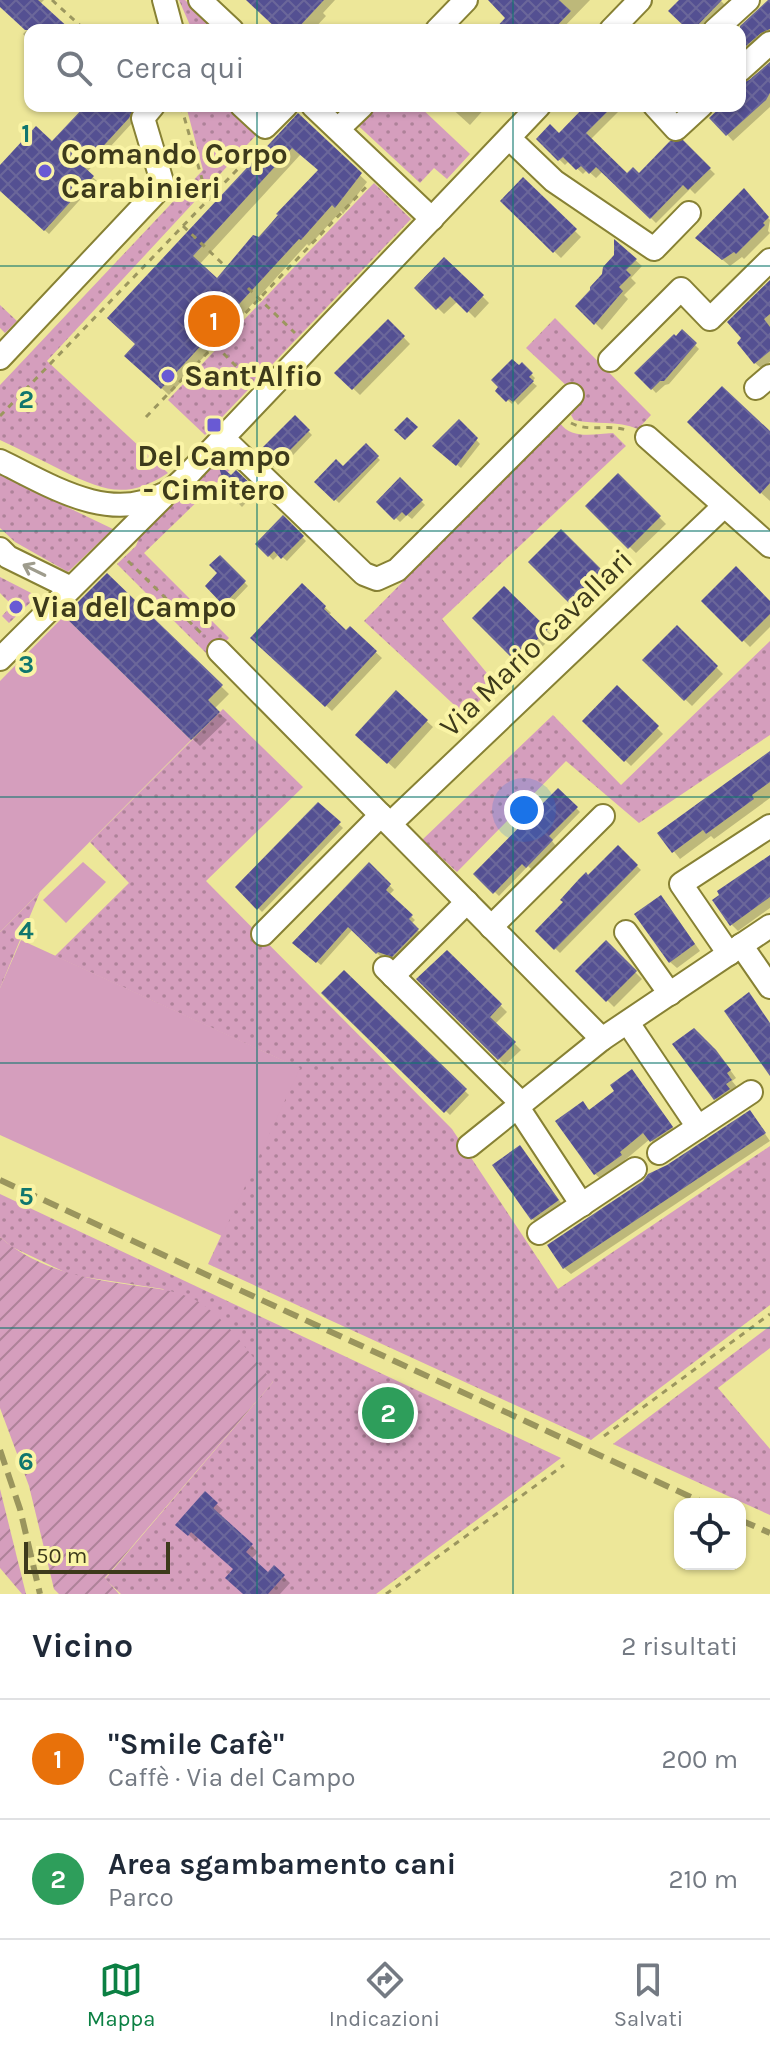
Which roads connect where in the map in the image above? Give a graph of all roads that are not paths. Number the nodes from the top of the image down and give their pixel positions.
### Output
1 (164, 0) edge
2 (466, 0) edge
3 (640, 0) edge
4 (748, 0) edge
5 (170, 24) edge
6 (443, 24) edge
7 (621, 24) edge
8 (722, 24) edge
9 (770, 43) edge
10 (746, 65) edge
11 (148, 112) edge
12 (249, 112) edge
13 (280, 112) edge
14 (320, 112) edge
15 (356, 112) edge
16 (533, 112) edge
17 (660, 112) edge
18 (694, 112) edge
19 (338, 129) junction
20 (509, 138) junction
21 (689, 213) dead end
22 (432, 219) junction
23 (770, 260) edge
24 (0, 358) edge
25 (610, 360) dead end
26 (572, 395) dead end
27 (647, 437) road end
28 (223, 438) junction
29 (0, 461) edge
30 (167, 493) junction
31 (724, 506) junction
32 (770, 546) edge
33 (0, 549) edge
34 (71, 588) junction
35 (5, 643) edge
36 (219, 651) road end
37 (603, 816) dead end
38 (385, 819) junction
39 (770, 826) edge
40 (467, 902) junction
41 (770, 926) edge
42 (491, 927) junction
43 (626, 932) dead end
44 (263, 934) dead end
45 (735, 950) junction
46 (770, 987) edge
47 (670, 994) junction
48 (628, 1023) junction
49 (602, 1039) junction
50 (751, 1092) dead end
51 (519, 1104) junction
52 (698, 1127) junction
53 (469, 1146) dead end
54 (659, 1153) dead end
55 (635, 1169) dead end
56 (582, 1205) junction
57 (539, 1233) dead end

1 - 5 street
2 - 6 street
3 - 7 street
4 - 8 street
9 - 10 street
11 - 24 street
12 - 13 street
14 - 19 street
15 - 19 street
16 - 20 street
17 - 18 street
19 - 22 street
20 - 21 street
20 - 22 street
22 - 28 street
23 - 25 street
26 - 28 street
27 - 31 street
28 - 30 street
29 - 30 street
30 - 34 street
31 - 32 street
31 - 38 street, Via Mario Cavallari
34 -> 33 street
34 - 35 street
36 - 38 street
37 - 42 street
38 - 40 street
38 - 44 street, Via Mario Cavallari
39 - 45 street
40 - 42 street
40 - 51 street
41 - 45 street
42 - 49 street
43 - 47 street
45 - 46 street
45 - 47 street
47 - 48 street
48 - 49 street
48 - 52 street
49 - 51 street
50 - 52 street
51 - 53 street
51 - 56 street
52 - 54 street
55 - 56 street
56 - 57 street

